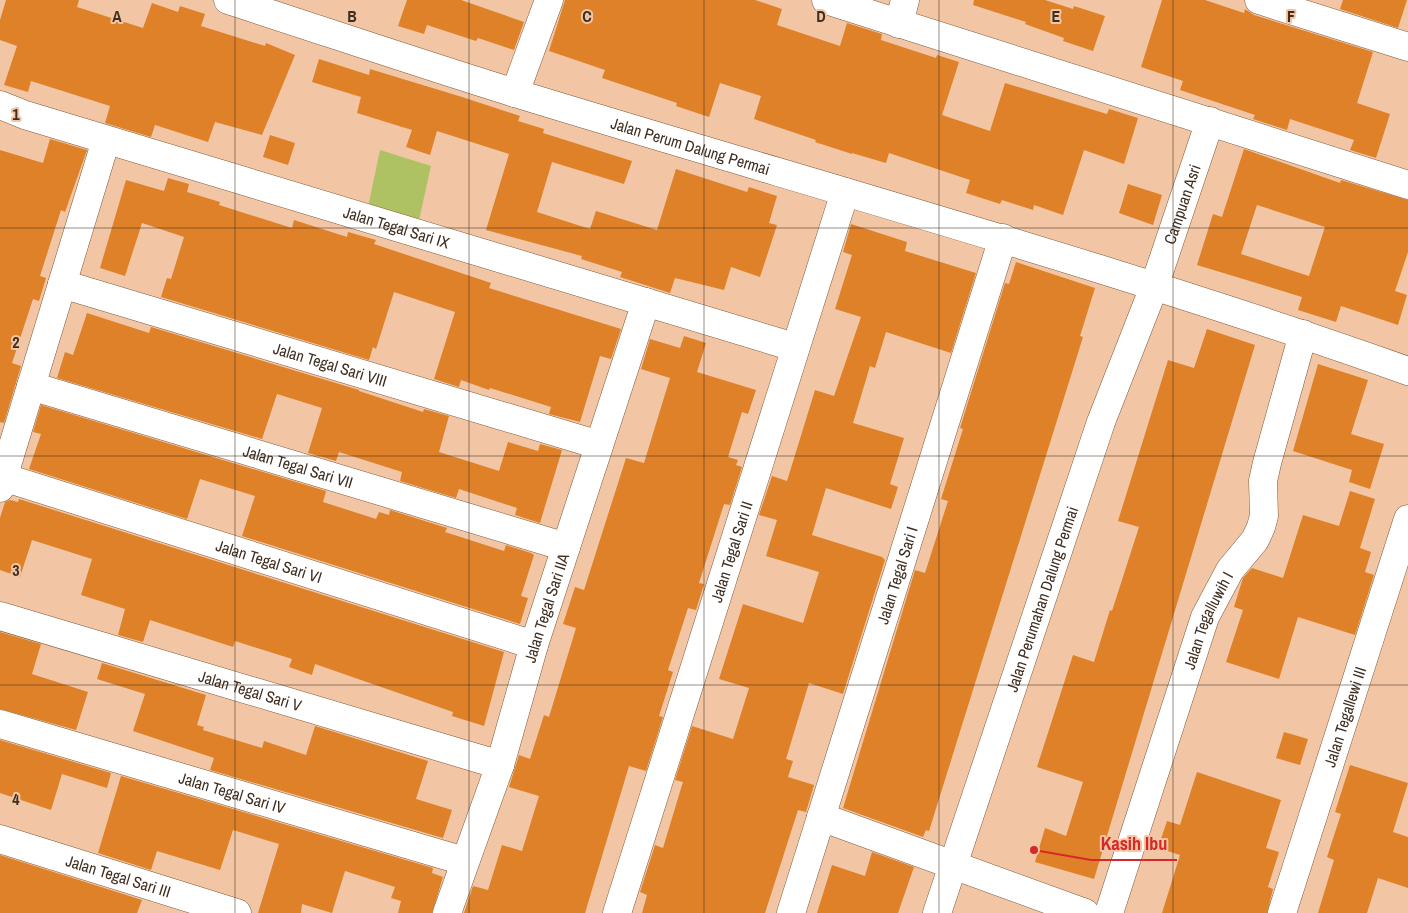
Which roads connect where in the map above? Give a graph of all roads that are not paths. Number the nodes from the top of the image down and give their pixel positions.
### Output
1 (228, 0) edge
2 (549, 0) edge
3 (826, 0) edge
4 (1259, 0) edge
5 (902, 12) edge
6 (1408, 47) edge
7 (515, 93) junction
8 (0, 105) edge
9 (1210, 121) junction
10 (106, 140) junction
11 (1408, 185) edge
12 (845, 192) junction
13 (1003, 238) junction
14 (62, 284) junction
15 (1154, 287) junction
16 (646, 302) junction
17 (1303, 334) junction
18 (794, 348) junction
19 (1408, 371) edge
20 (31, 386) junction
21 (599, 445) junction
22 (2, 482) edge
23 (1406, 534) edge
24 (566, 547) junction
25 (0, 616) edge
26 (534, 645) junction
27 (0, 724) edge
28 (500, 765) junction
29 (821, 817) junction
30 (0, 839) edge
31 (464, 861) junction
32 (952, 863) junction
33 (237, 913) edge
34 (447, 913) edge
35 (617, 913) edge
36 (791, 913) edge
37 (937, 913) edge
38 (1085, 913) edge
39 (1109, 913) edge
40 (1282, 913) edge

1 - 7 street, Jalan Perum Dalung Permai
2 - 7 street
3 - 5 street
4 - 6 street
5 - 9 street
7 - 12 street, Jalan Perum Dalung Permai
8 - 10 street, Jalan Tegal Sari IX
9 - 11 street
9 - 15 street, Campuan Asri
10 - 14 street
10 - 16 street, Jalan Tegal Sari IX
12 - 13 street, Jalan Perum Dalung Permai
12 - 18 street, Jalan Tegal Sari II
13 - 15 street, Jalan Perum Dalung Permai
13 - 29 street, Jalan Tegal Sari I
14 - 20 street
14 - 21 street, Jalan Tegal Sari VIII
15 - 17 street, Jalan Perum Dalung Permai
15 - 32 street, Jalan Perumahan Dalung Permai
16 - 18 street, Jalan Tegal Sari IX
16 - 21 street, Jalan Tegal Sari IIA
17 - 19 street, Jalan Perum Dalung Permai
17 - 39 street, Jalan Tegalluwih I
18 - 35 street, Jalan Tegal Sari II
20 - 22 street
20 - 24 street, Jalan Tegal Sari VII
21 - 24 street, Jalan Tegal Sari IIA
22 - 26 street, Jalan Tegal Sari VI
23 - 40 street, Jalan Tegallewi III
24 - 26 street, Jalan Tegal Sari IIA
25 - 28 street, Jalan Tegal Sari V
26 - 28 street, Jalan Tegal Sari IIA
27 - 31 street, Jalan Tegal Sari IV
28 - 31 street, Jalan Tegal Sari IIA
29 - 32 street
29 - 36 street, Jalan Tegal Sari I
30 - 33 street, Jalan Tegal Sari III
31 - 34 street, Jalan Tegal Sari IIA
32 - 37 street, Jalan Perumahan Dalung Permai
32 - 38 street

